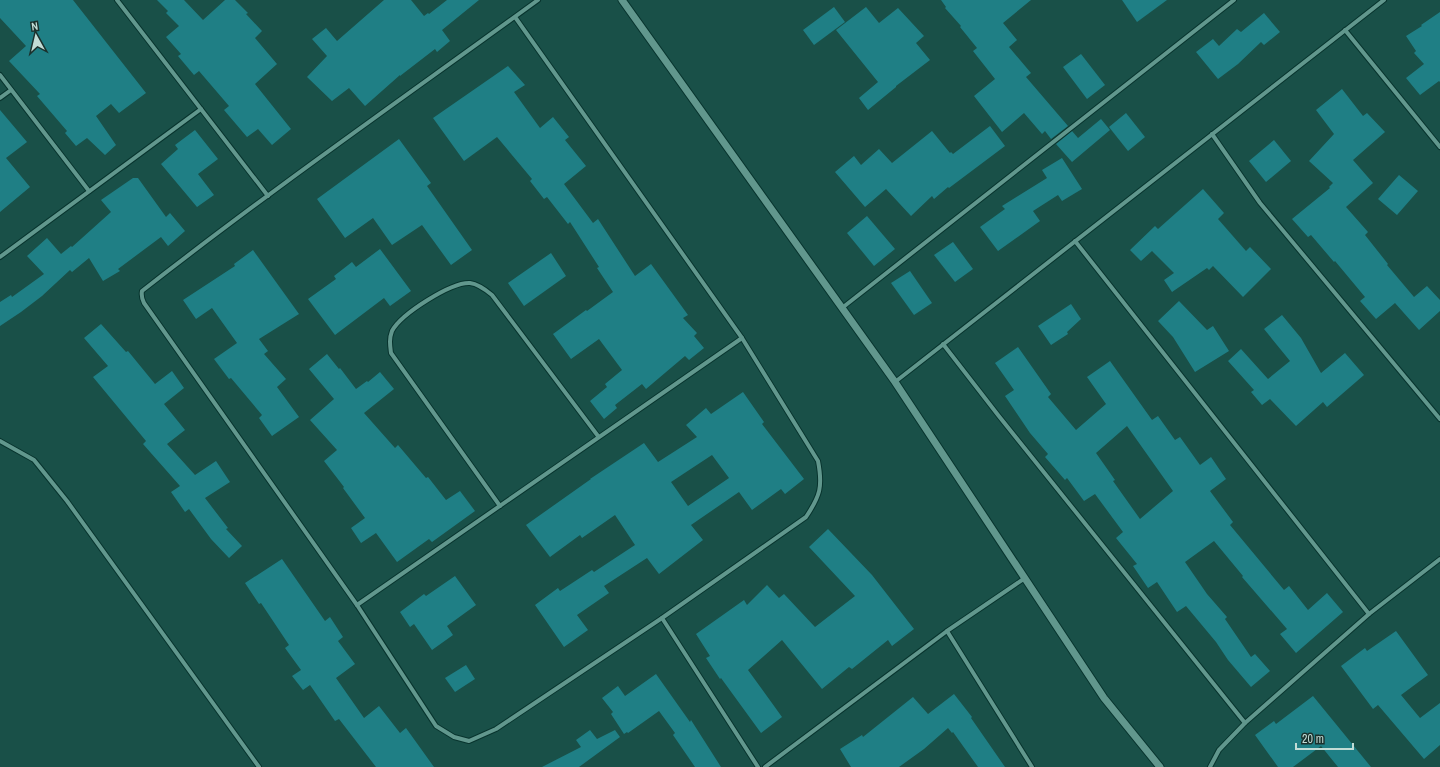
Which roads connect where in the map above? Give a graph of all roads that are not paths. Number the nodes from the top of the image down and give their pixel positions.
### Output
1 (117, 0) edge
2 (538, 0) edge
3 (622, 0) edge
4 (1234, 0) edge
5 (1384, 0) edge
6 (515, 17) junction
7 (1346, 30) junction
8 (0, 75) edge
9 (11, 90) junction
10 (0, 98) edge
11 (201, 109) junction
12 (1212, 134) junction
13 (1440, 147) edge
14 (89, 191) junction
15 (268, 196) junction
16 (1075, 241) junction
17 (0, 257) edge
18 (841, 308) junction
19 (742, 338) junction
20 (943, 344) junction
21 (894, 382) junction
22 (1440, 419) edge
23 (598, 436) junction
24 (0, 441) edge
25 (500, 506) junction
26 (1440, 559) edge
27 (1025, 578) junction
28 (358, 605) junction
29 (1369, 614) junction
30 (662, 618) junction
31 (947, 631) junction
32 (1245, 723) junction
33 (259, 767) edge
34 (758, 767) edge
35 (766, 767) edge
36 (1032, 767) edge
37 (1160, 767) edge
38 (1210, 767) edge

1 - 11 street
2 - 6 street
3 - 18 street
4 - 18 street
5 - 7 street
6 - 15 street
6 - 19 street
7 - 12 street
7 - 13 street
8 - 9 street
9 - 10 street
9 - 14 street
11 - 14 street
11 - 15 street
12 - 16 street
12 - 22 street
14 - 17 street
15 - 28 street
16 - 20 street
16 - 29 street
18 - 21 street
19 - 23 street
19 - 30 street
20 - 21 street
20 - 32 street
21 - 27 street
23 - 25 street
23 - 25 street
24 - 33 street
25 - 28 street
26 - 29 street
27 - 31 street
27 - 37 street
28 - 30 street
29 - 32 street
30 - 34 street
31 - 35 street
31 - 36 street
32 - 38 street

